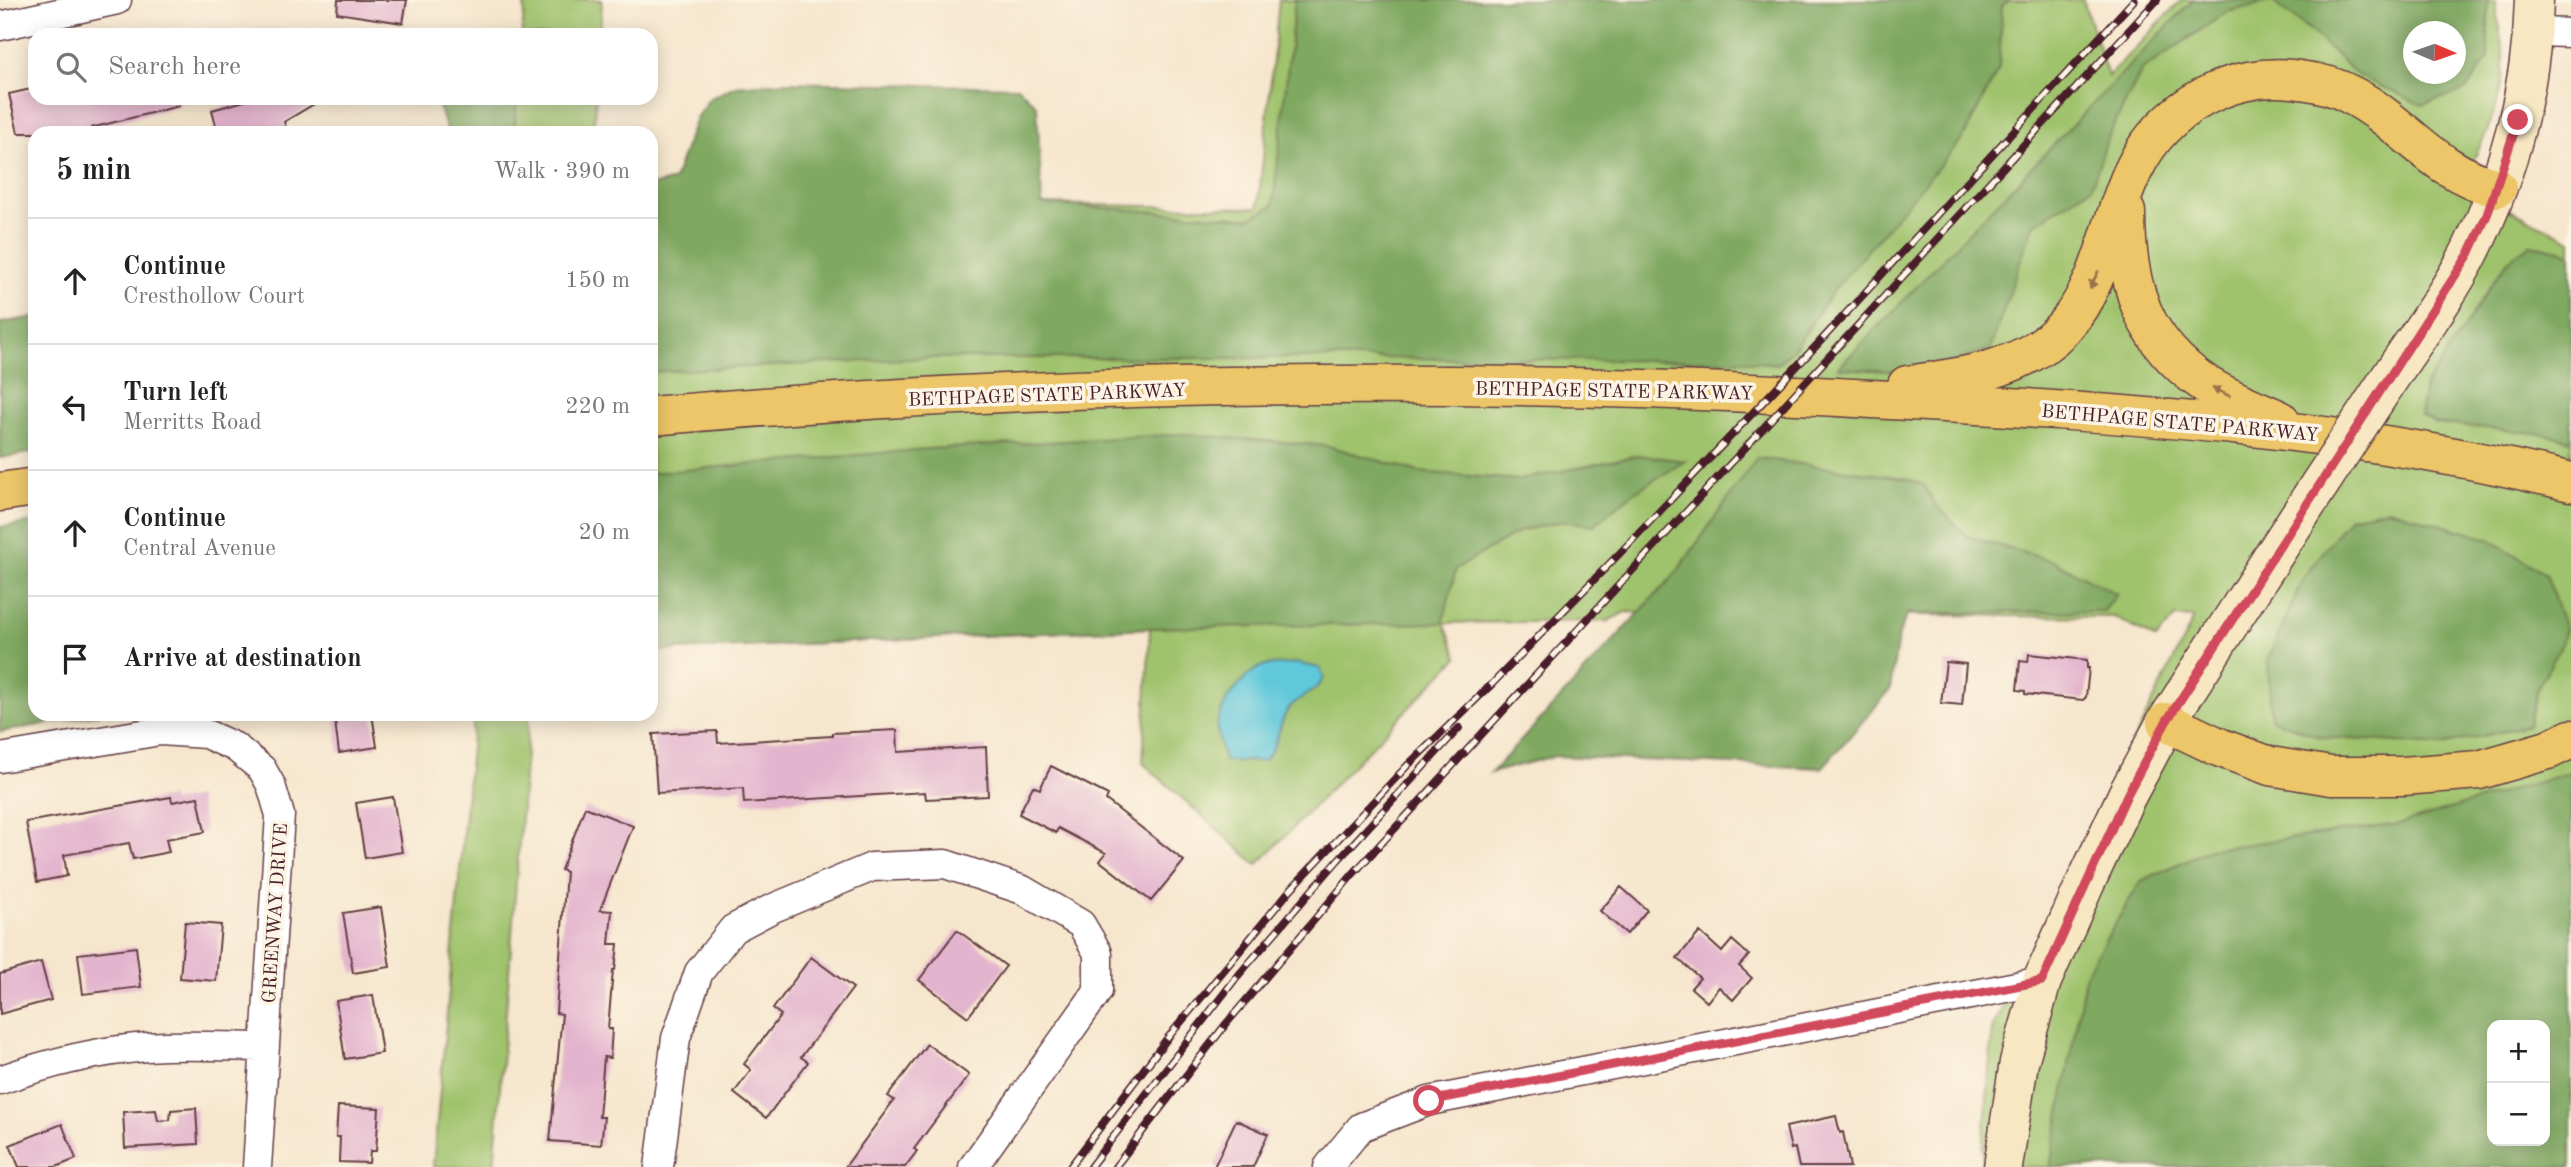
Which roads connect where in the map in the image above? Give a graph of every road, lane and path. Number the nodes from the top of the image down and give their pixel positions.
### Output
1 (117, 0) edge
2 (2533, 16) edge
3 (0, 26) edge
4 (2571, 33) edge
5 (2497, 188) junction
6 (2125, 192) junction
7 (1834, 397) junction
8 (658, 415) edge
9 (2304, 432) junction
10 (2566, 483) edge
11 (28, 488) edge
12 (0, 492) edge
13 (2166, 722) junction
14 (2571, 739) edge
15 (0, 758) edge
16 (2042, 981) junction
17 (265, 1047) junction
18 (0, 1080) edge
19 (257, 1167) edge
20 (659, 1167) edge
21 (973, 1167) edge
22 (1328, 1167) edge
23 (2003, 1167) edge

1 - 3 street
2 - 4 street
2 - 5 main road
5 - 6 highway
5 - 13 main road, bridge
6 -> 7 highway
9 -> 6 highway
7 - 8 highway, BETHPAGE STATE PARKWAY
7 - 9 highway, BETHPAGE STATE PARKWAY
9 - 10 highway, BETHPAGE STATE PARKWAY
11 - 12 highway
13 - 14 highway
13 - 16 main road
15 - 17 street, GREENWAY DRIVE
16 - 22 street
16 - 23 main road
17 - 18 street
17 - 19 street, GREENWAY DRIVE
20 - 21 street

